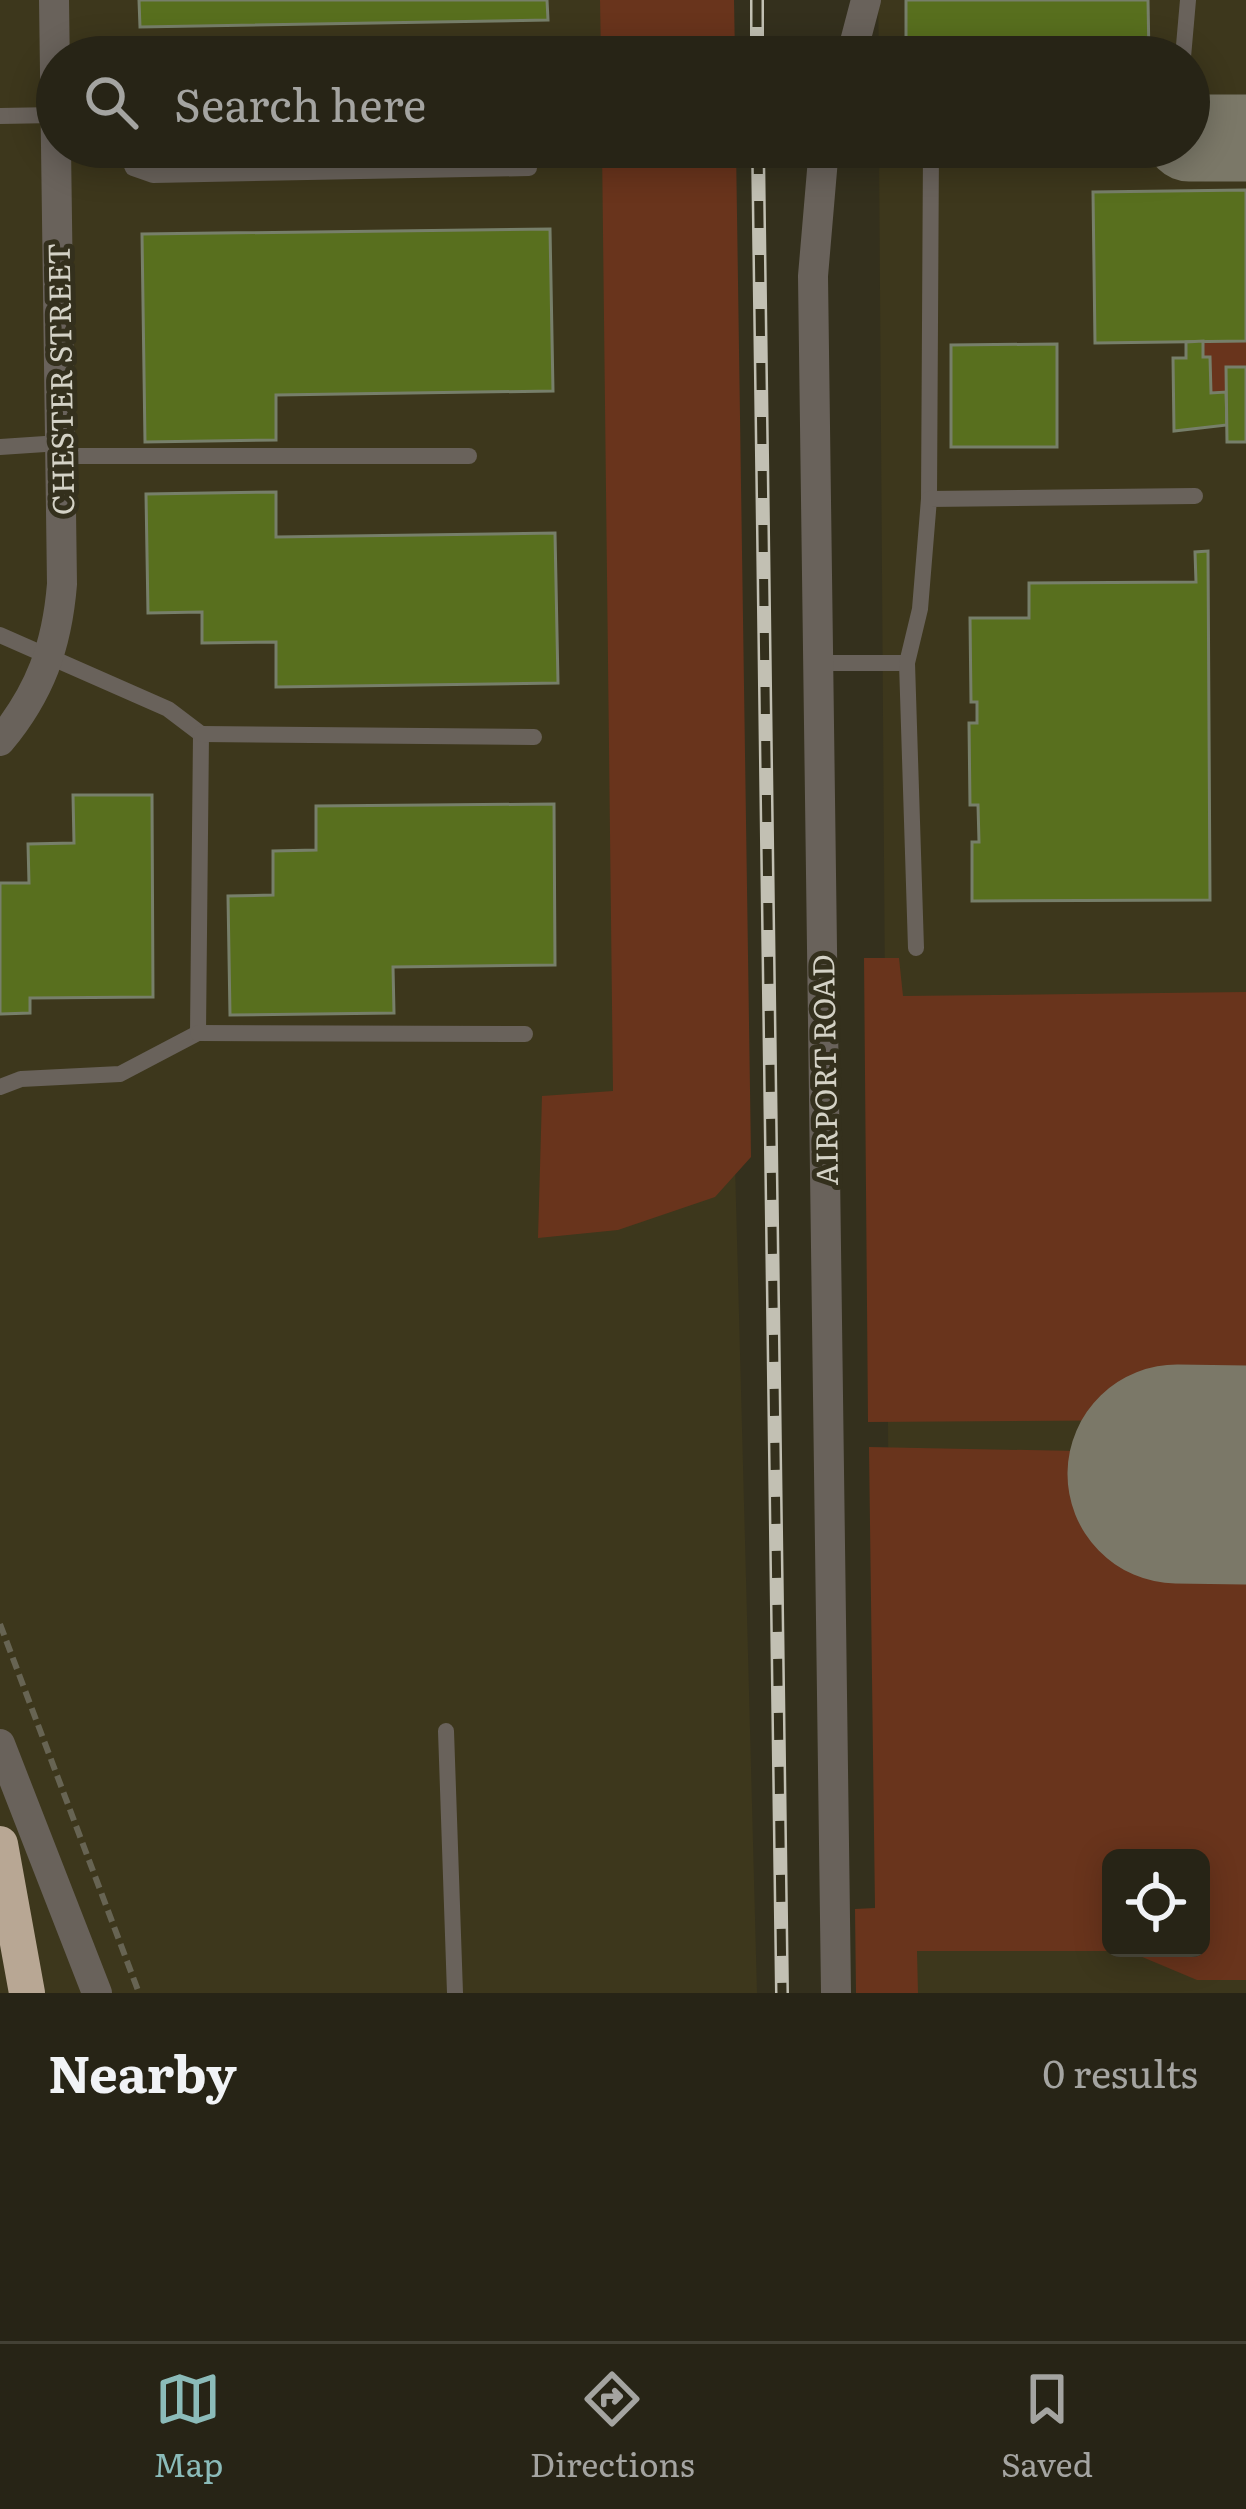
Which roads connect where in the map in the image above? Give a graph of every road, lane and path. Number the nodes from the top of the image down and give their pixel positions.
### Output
1 (54, 0) edge
2 (866, 0) edge
3 (1188, 0) edge
4 (55, 36) edge
5 (856, 36) edge
6 (1185, 36) edge
7 (36, 115) edge
8 (0, 116) edge
9 (56, 168) edge
10 (133, 168) edge
11 (529, 168) edge
12 (822, 168) edge
13 (931, 168) edge
14 (0, 447) edge
15 (60, 449) junction
16 (469, 455) dead end
17 (1195, 496) dead end
18 (929, 499) junction
19 (0, 635) edge
20 (51, 658) junction
21 (818, 662) junction
22 (907, 662) junction
23 (201, 734) junction
24 (534, 737) dead end
25 (0, 741) edge
26 (916, 948) dead end
27 (198, 1034) junction
28 (525, 1034) dead end
29 (0, 1087) edge
30 (0, 1624) edge
31 (446, 1731) dead end
32 (0, 1744) edge
33 (0, 1844) edge
34 (27, 1993) edge
35 (97, 1993) edge
36 (140, 1993) edge
37 (455, 1993) edge
38 (836, 1993) edge

1 - 4 street, CHESTER STREET
2 - 5 street
3 - 6 lane
7 - 8 lane
9 - 15 street, CHESTER STREET
10 - 11 lane
12 - 21 street, AIRPORT ROAD
13 - 18 lane
14 - 15 lane
15 - 16 lane
15 - 20 street, CHESTER STREET
17 - 18 lane
18 - 22 lane
19 - 20 lane
20 - 23 lane
20 - 25 street, CHESTER STREET
21 - 22 lane
21 - 38 street, AIRPORT ROAD
22 - 26 lane
23 - 24 lane
23 - 27 lane
27 - 28 lane
27 - 29 lane
30 - 36 path
31 - 37 lane
32 - 35 street
33 - 34 highway

